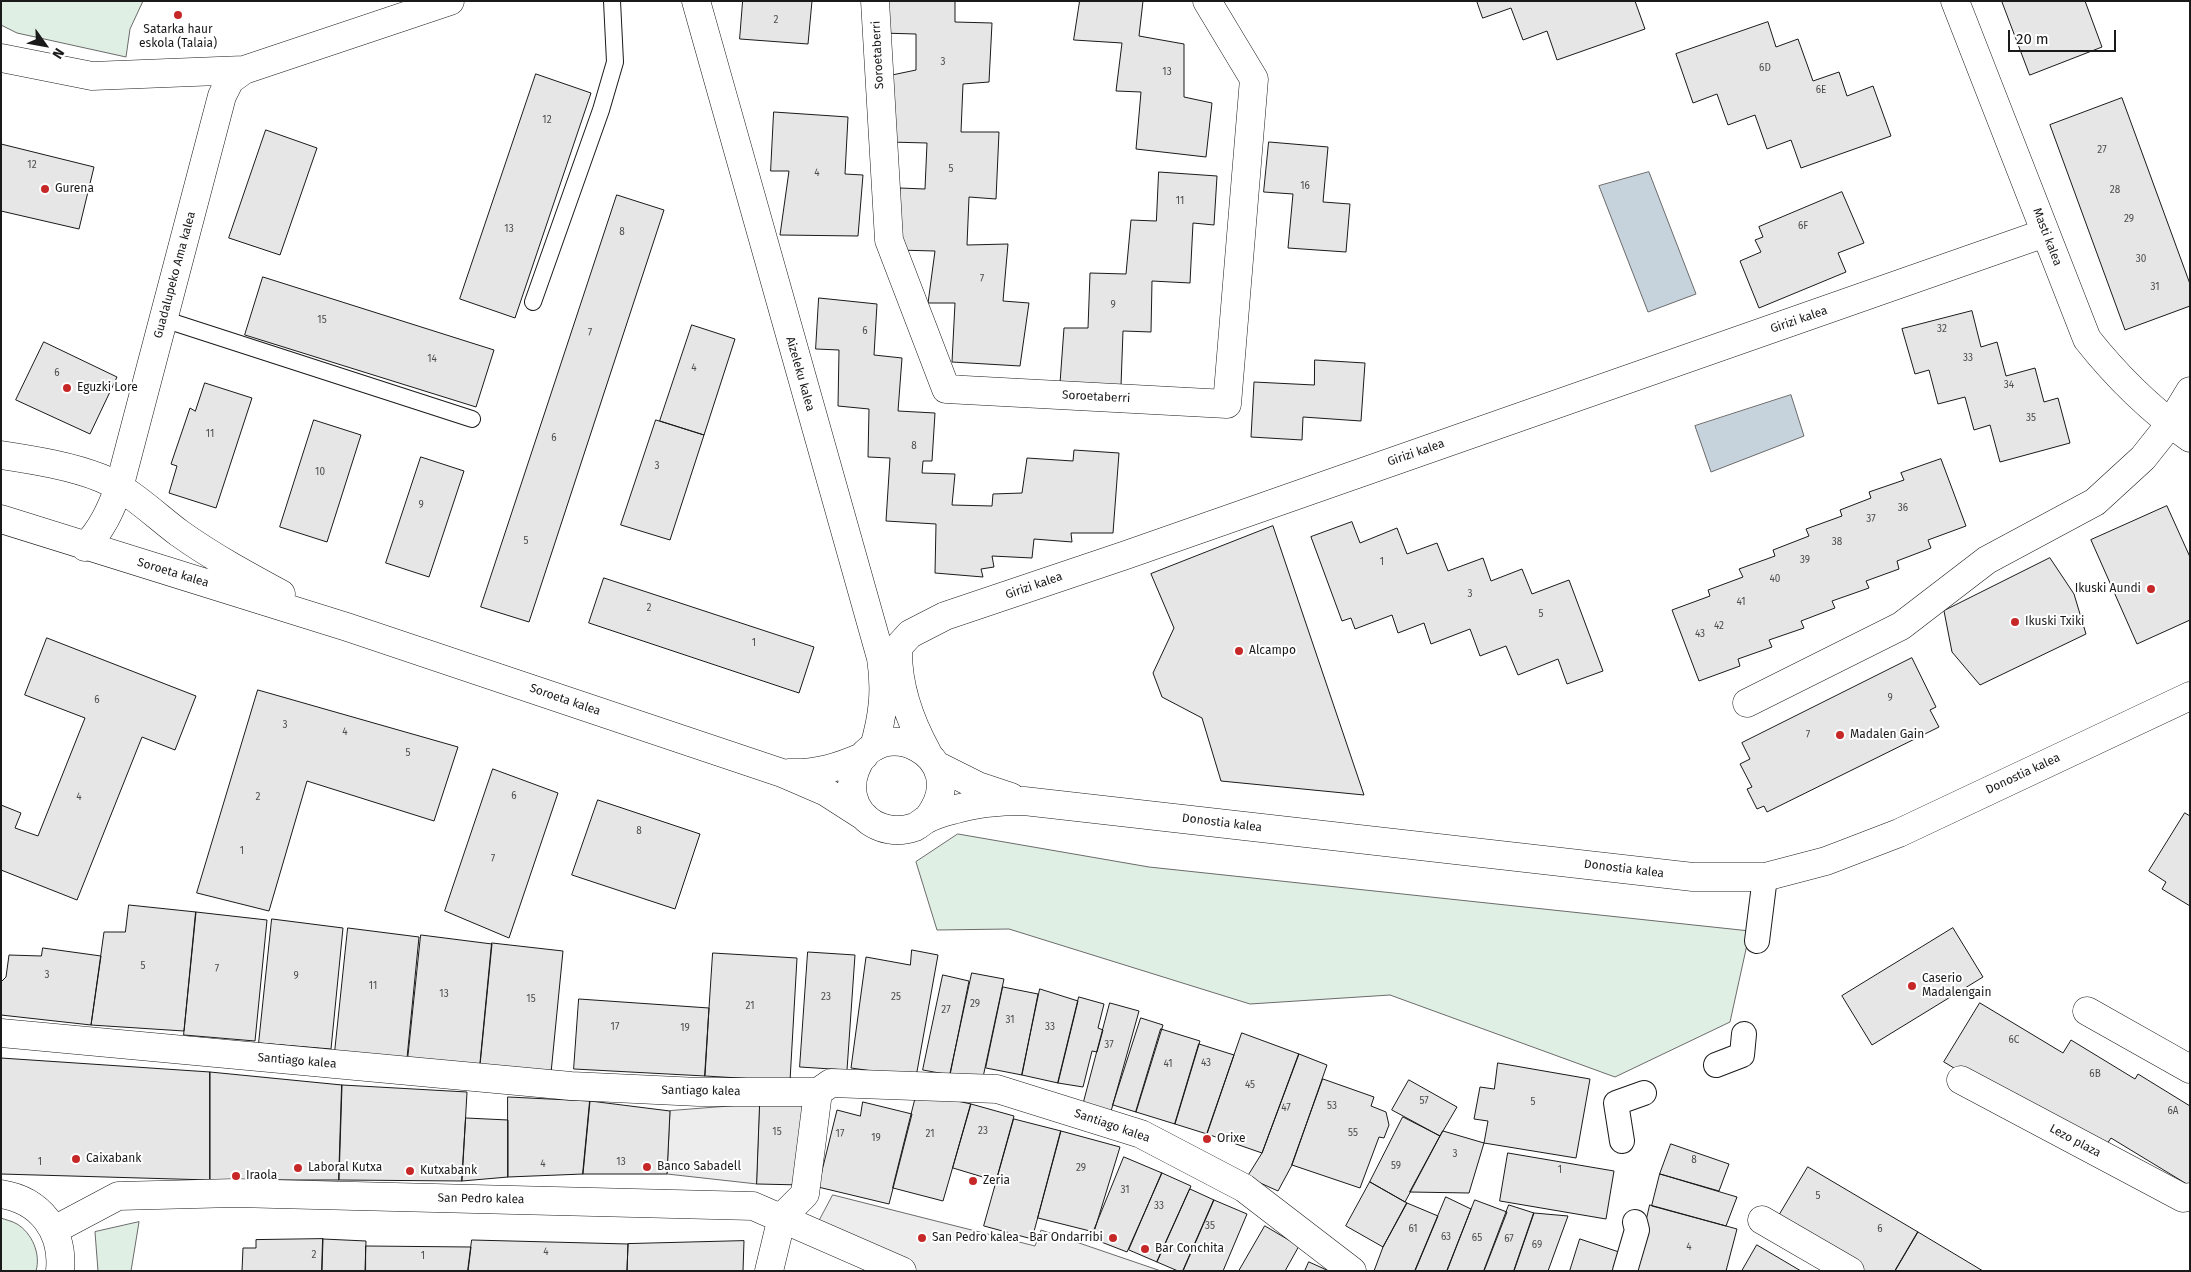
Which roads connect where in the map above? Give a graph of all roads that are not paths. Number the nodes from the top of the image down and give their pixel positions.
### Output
1 (450, 1) edge
2 (612, 1) edge
3 (696, 1) edge
4 (875, 1) edge
5 (1206, 1) edge
6 (1956, 1) edge
7 (1, 58) edge
8 (244, 70) junction
9 (2045, 233) junction
10 (533, 302) dead end
11 (163, 319) junction
12 (2190, 392) edge
13 (472, 419) dead end
14 (2180, 431) edge
15 (1, 455) edge
16 (119, 488) junction
17 (1, 520) edge
18 (85, 546) junction
19 (347, 626) junction
20 (2190, 696) edge
21 (1747, 703) dead end
22 (869, 751) junction
23 (931, 758) junction
24 (782, 773) junction
25 (1024, 800) junction
26 (865, 817) junction
27 (928, 818) junction
28 (1765, 877) junction
29 (1757, 941) dead end
30 (2087, 1011) dead end
31 (1, 1034) edge
32 (1744, 1034) dead end
33 (1716, 1065) dead end
34 (2190, 1069) edge
35 (1961, 1080) dead end
36 (818, 1092) junction
37 (1644, 1093) dead end
38 (1622, 1141) dead end
39 (1, 1194) edge
40 (2190, 1197) edge
41 (782, 1217) junction
42 (1762, 1220) dead end
43 (1635, 1222) dead end
44 (54, 1230) junction
45 (60, 1271) edge
46 (770, 1271) edge
47 (902, 1271) edge
48 (1352, 1271) edge
49 (1624, 1271) edge
50 (1850, 1271) edge

1 - 8 street
2 - 10 lane
3 - 22 street, Aizeleku kalea
4 - 5 street, Soroetaberri
6 - 9 street, Masti kalea
7 - 8 street
8 - 11 street, Guadalupeko Ama kalea
9 - 14 street, Masti kalea
9 - 23 street, Girizi kalea
11 - 13 lane
11 - 16 street, Guadalupeko Ama kalea
12 - 14 street
14 - 21 street
15 - 16 street, Soroeta kalea
16 - 18 street
16 - 19 street, Soroeta kalea
17 - 18 street, Soroeta kalea
18 - 19 street, Soroeta kalea
19 - 24 street, Soroeta kalea
20 - 28 street, Donostia kalea
22 - 23 street, Donostia kalea
22 - 24 street, Soroeta kalea
22 - 26 street
23 - 25 street, Donostia kalea
23 - 27 street
24 - 26 street, Soroeta kalea
25 - 27 street, Donostia kalea
25 - 28 street, Donostia kalea
26 - 27 street, Donostia kalea
28 - 29 street
30 - 34 street
31 - 36 street, Santiago kalea
32 - 33 street
35 - 40 street, Lezo plaza
36 - 41 street
36 - 48 street, Santiago kalea
37 - 38 street
39 - 44 street
41 - 44 street, San Pedro kalea
41 - 46 street
41 - 47 street, San Pedro kalea
42 - 50 street
43 - 49 street
44 - 45 street

